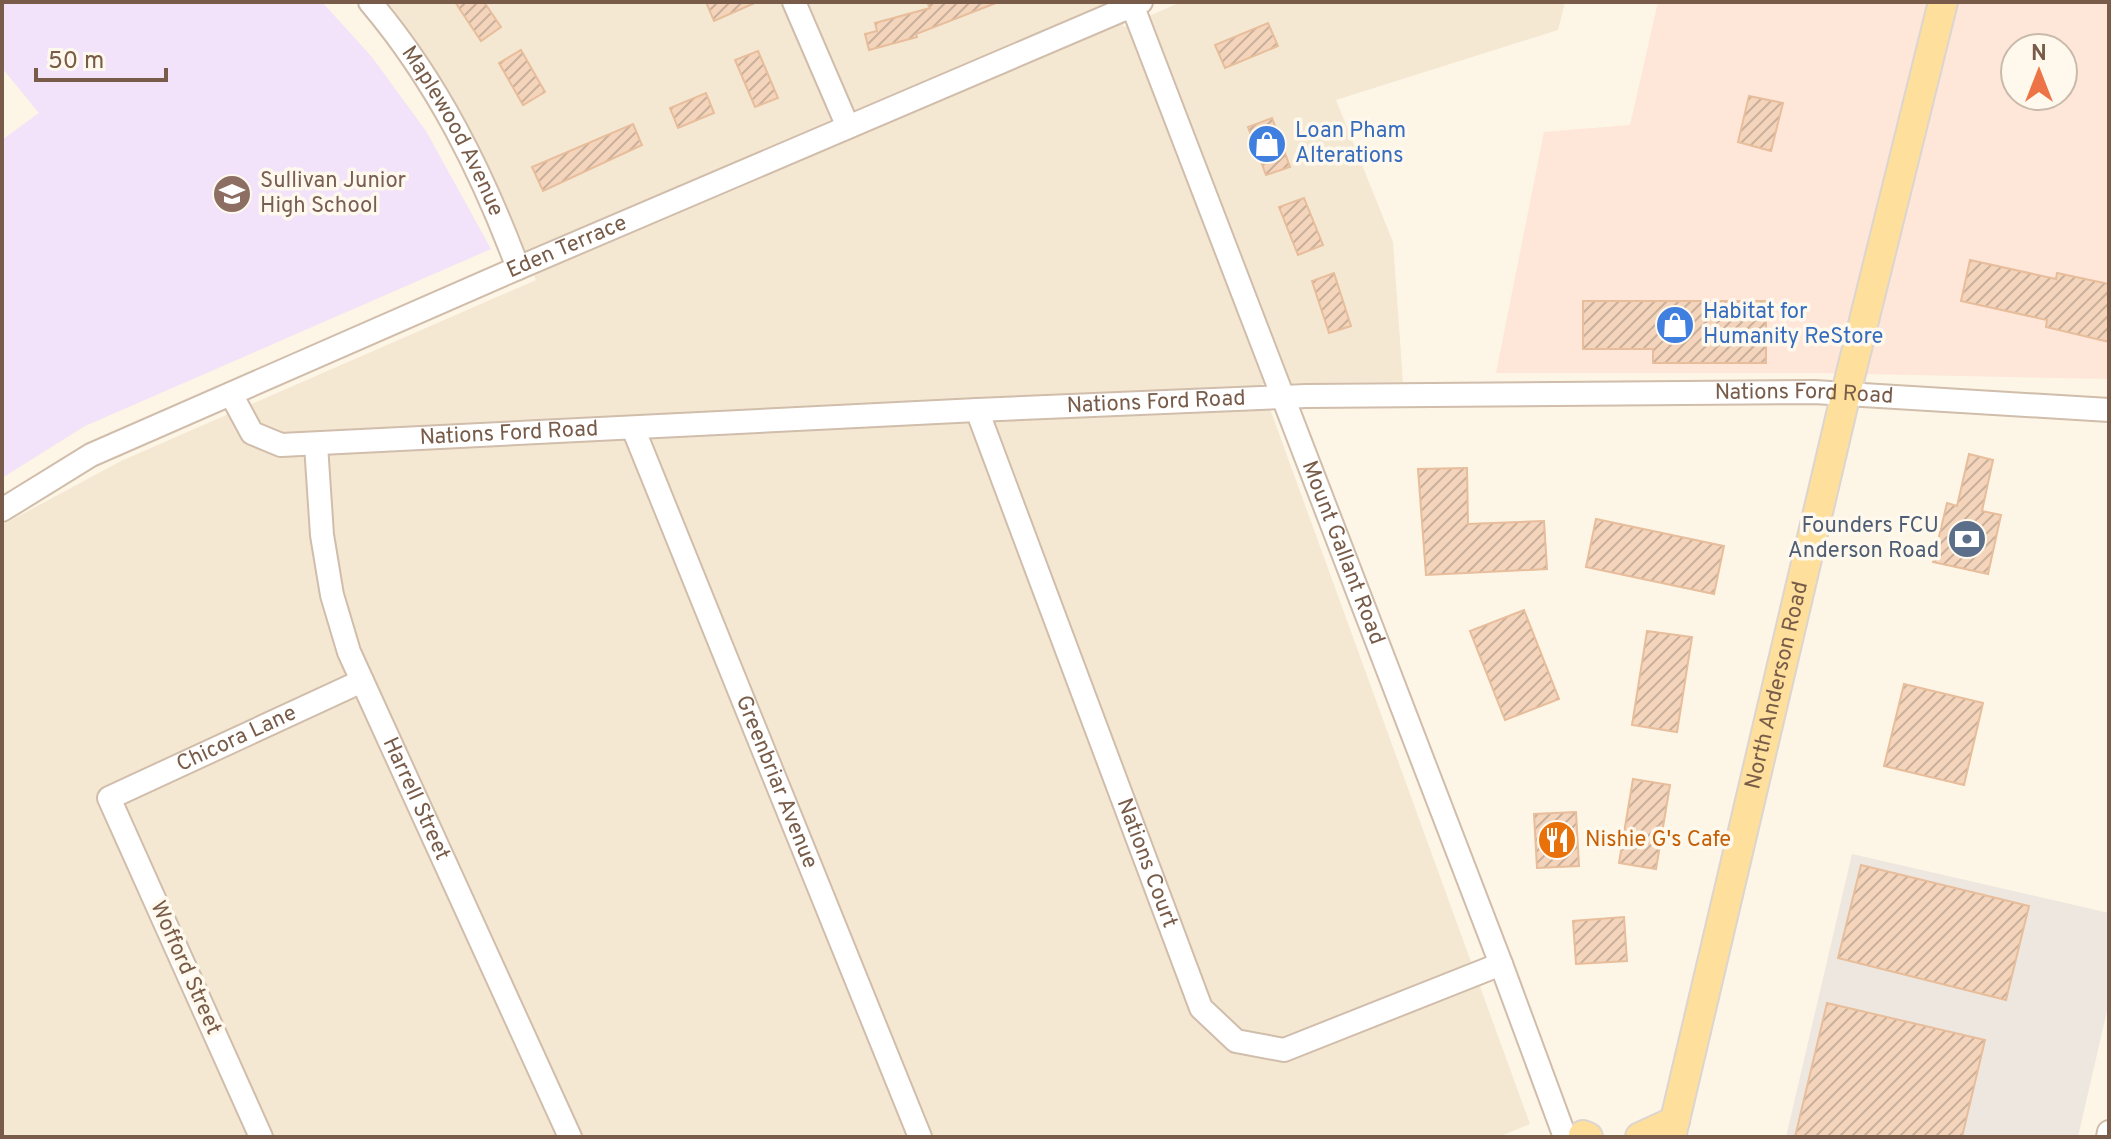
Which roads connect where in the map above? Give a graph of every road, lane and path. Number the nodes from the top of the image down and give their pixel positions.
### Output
1 (370, 2) edge
2 (794, 2) edge
3 (1943, 2) edge
4 (1135, 3) edge
5 (848, 127) junction
6 (518, 268) junction
7 (1846, 393) junction
8 (231, 394) junction
9 (1282, 397) junction
10 (977, 410) junction
11 (2109, 410) edge
12 (633, 428) junction
13 (316, 445) junction
14 (2, 510) edge
15 (362, 681) junction
16 (109, 798) joint
17 (1501, 964) junction
18 (1673, 1129) edge
19 (1580, 1136) edge
20 (261, 1137) edge
21 (570, 1137) edge
22 (920, 1137) edge
23 (1640, 1137) edge

1 - 6 street, Maplewood Avenue
2 - 5 street
3 - 7 main road, North Anderson Road
4 - 5 street, Eden Terrace
4 - 9 street, Mount Gallant Road
5 - 6 street, Eden Terrace
6 - 8 street, Eden Terrace
7 - 9 street, Nations Ford Road
7 - 11 street, Nations Ford Road
7 - 18 main road, North Anderson Road
8 - 13 street, Nations Ford Road
8 - 14 street, Eden Terrace
9 - 10 street, Nations Ford Road
9 - 17 street, Mount Gallant Road
10 - 12 street, Nations Ford Road
10 - 17 street, Nations Court
12 - 13 street, Nations Ford Road
12 - 22 street, Greenbriar Avenue
13 - 15 street, Harrell Street
15 - 16 street, Chicora Lane
15 - 21 street, Harrell Street
16 - 20 street, Wofford Street
17 - 19 street, Mount Gallant Road
18 - 23 main road

